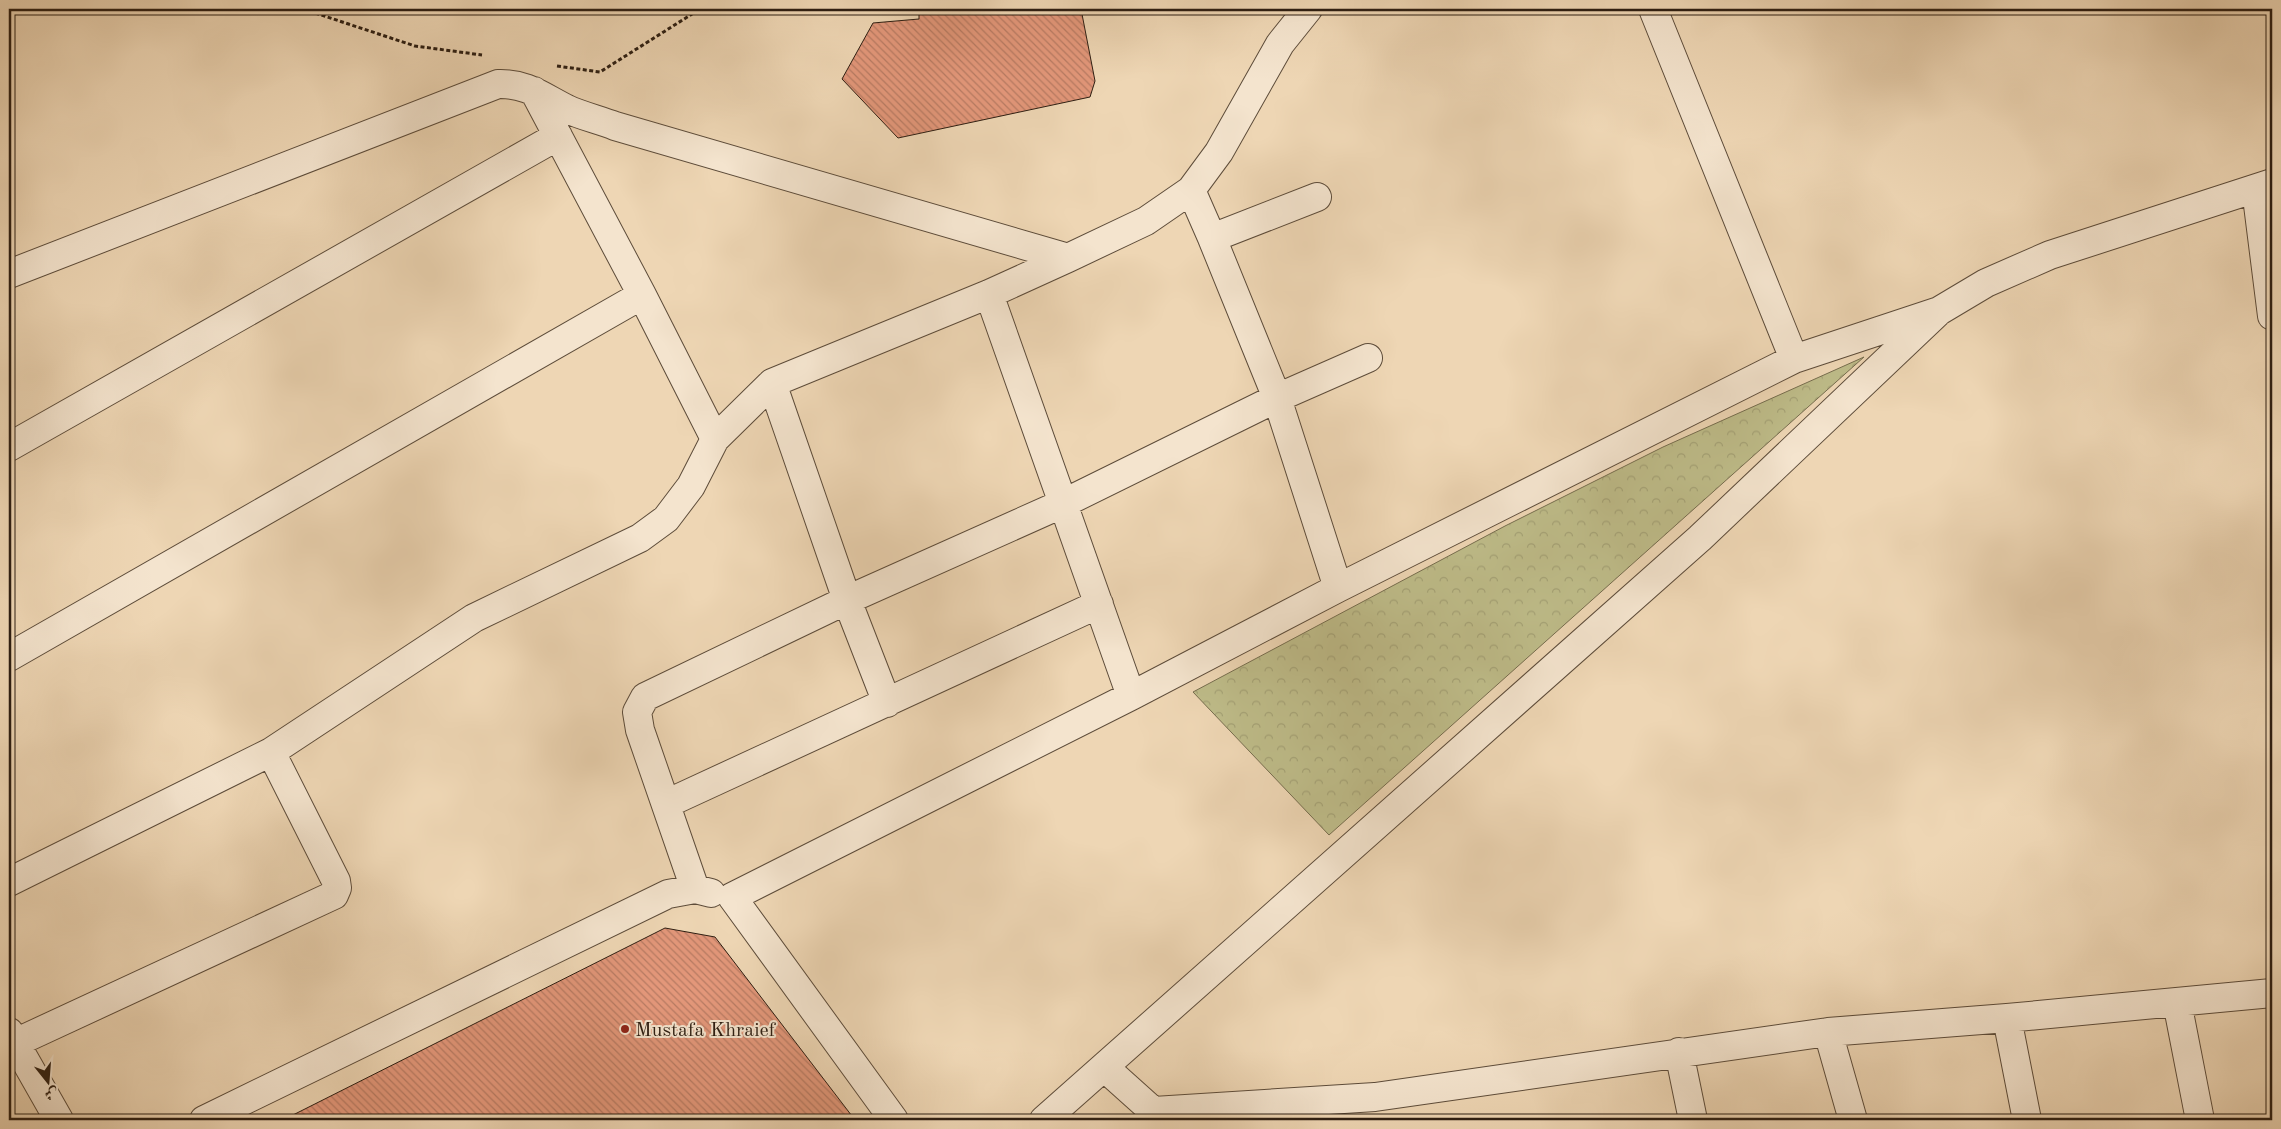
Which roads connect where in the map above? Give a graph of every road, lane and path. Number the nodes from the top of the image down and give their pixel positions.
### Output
1 (303, 9) edge
2 (700, 9) edge
3 (1308, 9) edge
4 (1654, 9) edge
5 (492, 57) dead end
6 (548, 65) dead end
7 (534, 91) junction
8 (558, 136) junction
9 (2264, 186) edge
10 (1191, 190) junction
11 (1317, 197) dead end
12 (1212, 238) junction
13 (1068, 258) junction
14 (9, 274) edge
15 (989, 294) junction
16 (642, 295) junction
17 (1940, 312) junction
18 (2272, 316) edge
19 (1368, 358) dead end
20 (1794, 360) junction
21 (772, 383) junction
22 (1277, 398) junction
23 (715, 439) junction
24 (9, 447) edge
25 (1064, 503) junction
26 (1338, 588) junction
27 (847, 600) junction
28 (1099, 604) junction
29 (9, 657) edge
30 (1131, 696) junction
31 (887, 703) junction
32 (271, 752) junction
33 (666, 804) junction
34 (9, 882) edge
35 (694, 889) junction
36 (732, 897) junction
37 (2272, 993) edge
38 (2177, 1002) junction
39 (2007, 1018) junction
40 (1828, 1032) junction
41 (12, 1038) edge
42 (1678, 1052) junction
43 (1104, 1067) junction
44 (1159, 1116) edge
45 (59, 1120) edge
46 (204, 1120) edge
47 (894, 1120) edge
48 (1044, 1120) edge
49 (1693, 1120) edge
50 (1853, 1120) edge
51 (2027, 1120) edge
52 (2200, 1120) edge

1 - 5 path
2 - 6 path
3 - 10 street
4 - 20 street
7 - 8 street
7 - 13 street
7 - 14 street
8 - 16 street
8 - 24 street
9 - 17 street
9 - 18 street
10 - 12 street
10 - 13 street
11 - 12 street
12 - 22 street
13 - 15 street
15 - 21 street
15 - 25 street
16 - 23 street
16 - 29 street
17 - 20 street
17 - 43 street
19 - 22 street
20 - 26 street
21 - 23 street
21 - 27 street
22 - 25 street
22 - 26 street
23 - 32 street
25 - 27 street
25 - 28 street
26 - 30 street
27 - 31 street
27 - 33 street
28 - 30 street
28 - 31 street
30 - 36 street
31 - 33 street
32 - 34 street
32 - 41 street
33 - 35 street
35 - 36 street
35 - 46 street
36 - 47 street
37 - 38 street
38 - 39 street
38 - 52 street
39 - 40 street
39 - 51 street
40 - 42 street
40 - 50 street
41 - 45 street
42 - 44 street
42 - 49 street
43 - 44 street
43 - 48 street

